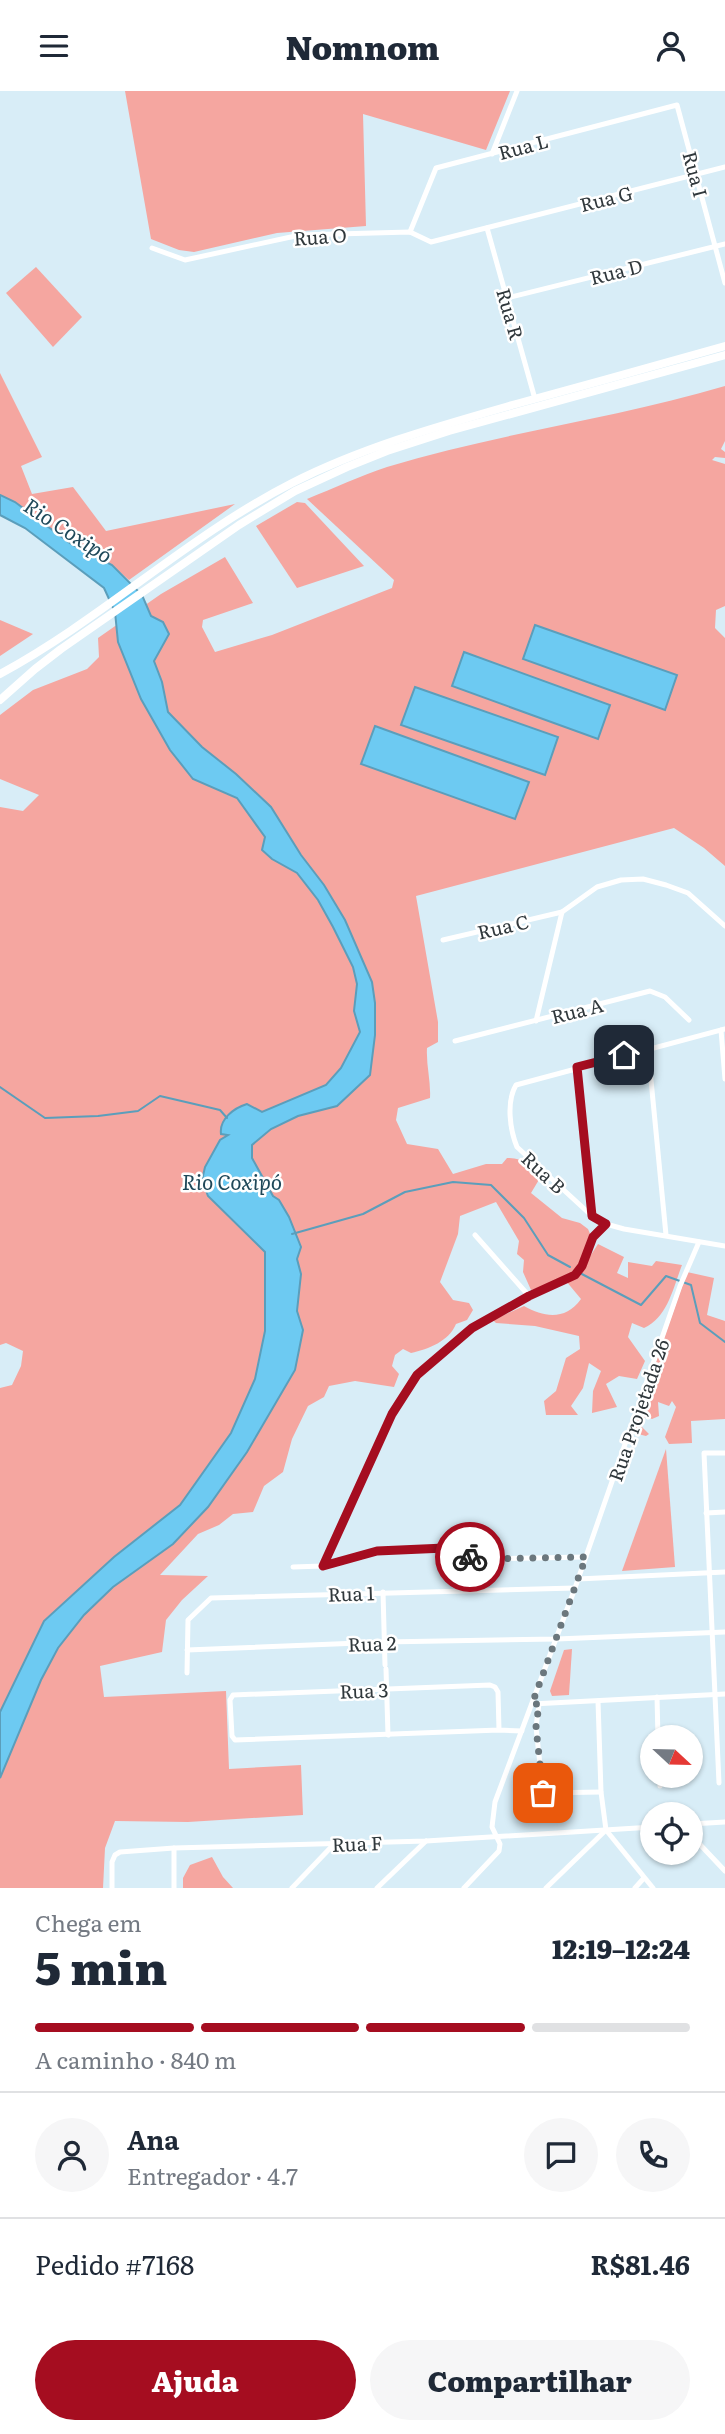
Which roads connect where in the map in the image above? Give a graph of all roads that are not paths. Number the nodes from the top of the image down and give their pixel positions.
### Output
1 (517, 91) edge
2 (677, 105) joint
3 (492, 154) junction
4 (725, 167) edge
5 (697, 176) junction
6 (487, 228) junction
7 (410, 232) junction
8 (725, 244) edge
9 (715, 247) junction
10 (152, 248) dead end
11 (725, 283) edge
12 (507, 298) junction
13 (725, 346) edge
14 (725, 355) edge
15 (535, 399) junction
16 (0, 674) edge
17 (0, 700) edge
18 (562, 912) junction
19 (725, 926) edge
20 (443, 940) dead end
21 (689, 1020) dead end
22 (536, 1021) junction
23 (723, 1030) edge
24 (455, 1041) dead end
25 (648, 1049) junction
26 (577, 1067) junction
27 (725, 1079) edge
28 (592, 1216) junction
29 (606, 1224) junction
30 (475, 1235) dead end
31 (666, 1235) junction
32 (699, 1242) junction
33 (725, 1246) edge
34 (529, 1296) junction
35 (725, 1453) edge
36 (725, 1512) edge
37 (706, 1513) junction
38 (586, 1557) junction
39 (323, 1566) junction
40 (293, 1567) dead end
41 (725, 1572) edge
42 (710, 1573) junction
43 (578, 1579) junction
44 (575, 1588) junction
45 (383, 1592) junction
46 (725, 1632) edge
47 (712, 1633) junction
48 (557, 1639) junction
49 (384, 1642) junction
50 (187, 1650) junction
51 (187, 1673) dead end
52 (387, 1689) junction
53 (716, 1694) junction
54 (725, 1694) edge
55 (657, 1697) junction
56 (598, 1700) junction
57 (532, 1704) junction
58 (539, 1704) junction
59 (658, 1725) edge
60 (499, 1730) junction
61 (522, 1731) junction
62 (388, 1735) junction
63 (719, 1783) dead end
64 (601, 1792) junction
65 (725, 1822) edge
66 (703, 1823) edge
67 (640, 1828) edge
68 (606, 1830) junction
69 (497, 1837) junction
70 (426, 1840) junction
71 (335, 1843) junction
72 (174, 1848) junction
73 (703, 1848) edge
74 (725, 1871) edge
75 (644, 1878) junction
76 (112, 1888) edge
77 (174, 1888) edge
78 (292, 1888) edge
79 (377, 1888) edge
80 (464, 1888) edge
81 (546, 1888) edge
82 (635, 1888) edge
83 (653, 1888) edge

1 - 3 street
2 - 3 street, Rua L
2 - 5 street, Rua I
3 - 7 street, Rua L
4 - 5 street, Rua G
5 - 6 street, Rua G
5 - 9 street, Rua I
6 - 7 street, Rua O
6 - 12 street, Rua R
7 - 10 street, Rua O
8 - 9 street, Rua D
9 - 11 street, Rua I
9 - 12 street, Rua D
12 - 15 street, Rua R
13 - 15 main road
14 - 17 main road
15 - 16 main road
18 - 19 street
18 - 20 street, Rua C
18 - 22 street
21 - 22 street, Rua A
22 - 24 street, Rua A
23 - 25 street, Rua B
23 - 27 street
25 - 26 street, Rua B
25 - 31 street
26 - 28 street
26 - 28 street, Rua B
28 - 29 street
29 - 31 street
29 - 34 street
30 - 34 street
31 - 32 street
32 - 33 street
32 - 38 street, Rua Projetada 26
34 - 39 street
35 - 37 street
36 - 37 street
37 - 42 street
38 - 39 street
38 - 43 street, Rua Projetada 26
39 - 40 street
41 - 42 street
42 - 43 street
42 - 47 street
43 - 44 street, Rua Projetada 26
44 - 45 street, Rua 1
44 - 48 street, Rua Projetada 26
45 - 49 street
45 - 50 street, Rua 1
46 - 47 street, Rua 2
47 - 48 street, Rua 2
47 - 53 street
48 - 49 street, Rua 2
48 - 57 street, Rua Projetada 26
49 - 50 street, Rua 2
49 - 52 street
50 - 51 street, Rua 1
52 - 60 street, Rua 3
52 - 62 street
52 - 62 street, Rua 3
53 - 54 street
53 - 55 street
53 - 63 street
55 - 56 street
55 - 59 street
56 - 58 street
56 - 64 street
57 - 58 street
57 - 61 street, Rua Projetada 26
58 - 64 street
60 - 61 street
60 - 62 street
61 - 69 street, Rua Projetada 26
64 - 68 street
65 - 66 street
67 - 68 street, Rua F
68 - 69 street, Rua F
68 - 75 street
68 - 81 street
69 - 70 street, Rua F
69 - 80 street
70 - 71 street, Rua F
70 - 79 street
71 - 72 street, Rua F
71 - 78 street
72 - 76 street, Rua F
72 - 77 street
73 - 74 street
75 - 82 street
75 - 83 street

